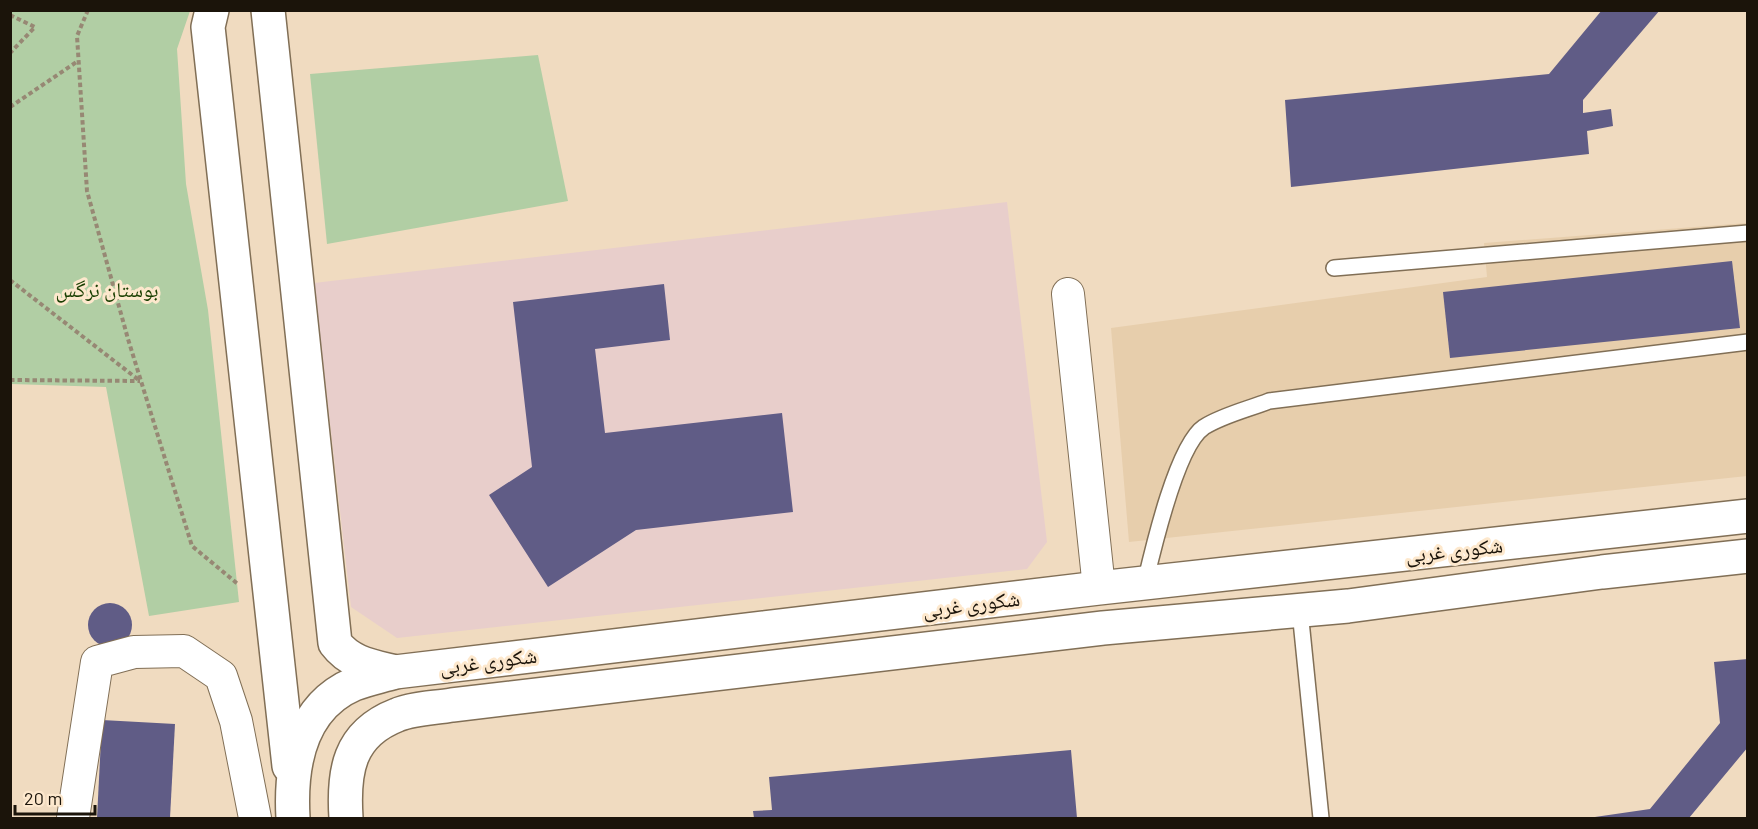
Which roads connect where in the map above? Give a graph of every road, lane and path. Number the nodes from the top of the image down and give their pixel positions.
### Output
1 (88, 10) edge
2 (212, 10) edge
3 (268, 10) edge
4 (10, 15) edge
5 (10, 53) edge
6 (78, 61) junction
7 (10, 107) edge
8 (1748, 233) edge
9 (1334, 268) dead end
10 (10, 280) edge
11 (1068, 294) dead end
12 (1748, 342) edge
13 (10, 380) edge
14 (141, 381) junction
15 (1748, 516) edge
16 (1748, 556) edge
17 (1146, 583) junction
18 (1099, 588) junction
19 (1300, 611) junction
20 (272, 612) junction
21 (1103, 627) junction
22 (395, 672) junction
23 (291, 784) junction
24 (73, 819) edge
25 (255, 819) edge
26 (293, 819) edge
27 (346, 819) edge
28 (1321, 819) edge

1 - 6 path
2 - 20 main road
3 - 22 main road
4 - 5 path
6 - 7 path
6 - 14 path
8 - 9 lane
10 - 14 path
11 - 18 street
12 - 17 lane
13 - 14 path
14 - 20 path
15 - 17 main road, شکوری غربی
16 - 19 main road, شکوری غربی
17 - 18 main road, شکوری غربی
18 - 21 main road
18 - 22 main road, شکوری غربی
19 - 21 main road, شکوری غربی
19 - 28 lane
20 - 23 main road
21 - 27 main road, شکوری غربی
22 - 23 main road, شکوری غربی
23 - 26 main road, شکوری غربی
24 - 25 street

